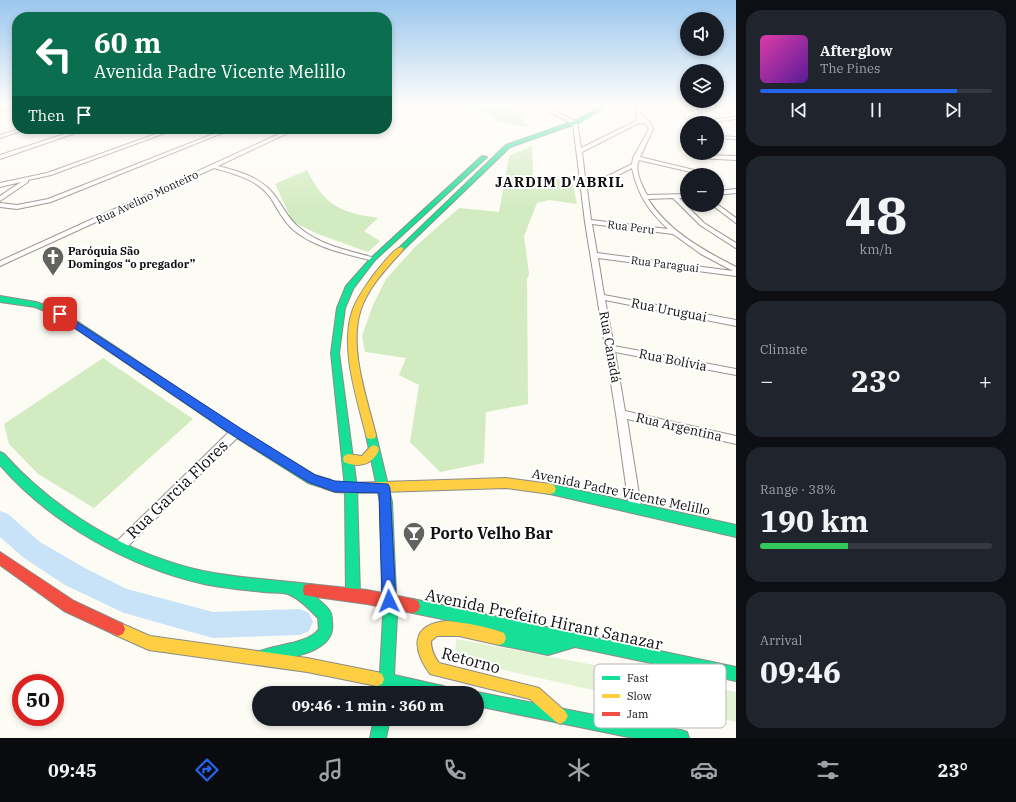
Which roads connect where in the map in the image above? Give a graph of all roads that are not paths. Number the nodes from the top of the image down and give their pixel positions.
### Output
1 (50, 140) edge
2 (142, 140) edge
3 (201, 140) edge
4 (269, 140) edge
5 (507, 140) edge
6 (524, 140) edge
7 (574, 140) edge
8 (600, 140) edge
9 (645, 140) edge
10 (579, 151) junction
11 (0, 157) edge
12 (724, 157) edge
13 (636, 158) junction
14 (736, 158) edge
15 (634, 165) junction
16 (214, 166) junction
17 (680, 169) edge
18 (619, 173) junction
19 (635, 176) junction
20 (29, 180) junction
21 (0, 185) edge
22 (583, 187) junction
23 (736, 191) edge
24 (724, 192) edge
25 (644, 197) junction
26 (675, 197) junction
27 (680, 197) edge
28 (0, 199) edge
29 (0, 205) edge
30 (724, 212) edge
31 (736, 221) edge
32 (588, 222) junction
33 (674, 232) junction
34 (736, 246) edge
35 (594, 255) junction
36 (373, 259) junction
37 (0, 264) edge
38 (736, 270) edge
39 (736, 274) edge
40 (601, 297) junction
41 (0, 299) edge
42 (736, 323) edge
43 (610, 348) junction
44 (736, 372) edge
45 (621, 414) junction
46 (236, 432) junction
47 (736, 440) edge
48 (374, 450) junction
49 (0, 457) edge
50 (348, 459) junction
51 (351, 488) junction
52 (384, 488) junction
53 (635, 507) junction
54 (736, 531) edge
55 (119, 547) junction
56 (0, 558) edge
57 (280, 588) junction
58 (353, 595) junction
59 (389, 601) junction
60 (574, 641) junction
61 (260, 658) junction
62 (687, 664) edge
63 (726, 672) edge
64 (736, 674) edge
65 (387, 682) junction
66 (387, 686) edge
67 (407, 686) edge
68 (484, 700) edge
69 (560, 716) junction
70 (594, 723) edge
71 (381, 726) edge
72 (616, 728) edge
73 (378, 738) edge
74 (681, 738) edge

1 - 11 street
2 - 20 street
3 - 29 street
4 - 16 street, Rua Avelino Monteiro
5 - 36 main road
6 - 48 main road
7 - 10 street, Rua Canadá
8 - 10 street
9 - 13 street
10 - 22 street, Rua Canadá
12 - 14 street
13 - 15 street
13 - 17 street
15 - 18 street
15 - 19 street
16 - 36 street
16 - 37 street, Rua Avelino Monteiro
18 - 19 street
18 - 22 street
19 - 25 street
20 - 21 street
20 - 28 street
22 - 32 street, Rua Canadá
23 - 24 street
25 - 26 street
25 - 33 street
26 - 27 street
26 - 34 street
30 - 31 street
32 - 33 street, Rua Peru
32 - 35 street, Rua Canadá
33 - 38 street
35 - 39 street, Rua Paraguai
35 - 40 street, Rua Canadá
36 - 50 main road
40 - 42 street, Rua Uruguai
40 - 43 street, Rua Canadá
41 - 46 main road, Avenida Padre Vicente Melillo
43 - 44 street, Rua Bolívia
43 - 45 street, Rua Canadá
45 - 47 street, Rua Argentina
45 - 53 street, Rua Canadá
46 - 51 main road, Avenida Padre Vicente Melillo
46 - 55 street, Rua Garcia Flores
48 - 50 main road
48 - 52 main road
49 - 55 main road, Avenida Prefeito Hirant Sanazar
50 - 51 main road
51 - 52 main road, Avenida Padre Vicente Melillo
51 - 58 main road
52 - 53 main road, Avenida Padre Vicente Melillo
52 - 59 main road
53 - 54 main road, Avenida Padre Vicente Melillo
55 - 57 main road, Avenida Prefeito Hirant Sanazar
56 - 61 main road
57 - 58 main road, Avenida Prefeito Hirant Sanazar
57 - 61 main road
58 - 59 main road, Avenida Prefeito Hirant Sanazar
59 - 60 main road, Avenida Prefeito Hirant Sanazar
59 - 65 main road
60 - 62 main road, Avenida Prefeito Hirant Sanazar
60 - 69 main road, Retorno
61 - 65 main road
63 - 64 main road, Avenida Prefeito Hirant Sanazar
65 - 66 main road
65 - 67 main road
68 - 69 main road
69 - 70 main road
71 - 73 main road
72 - 74 main road

